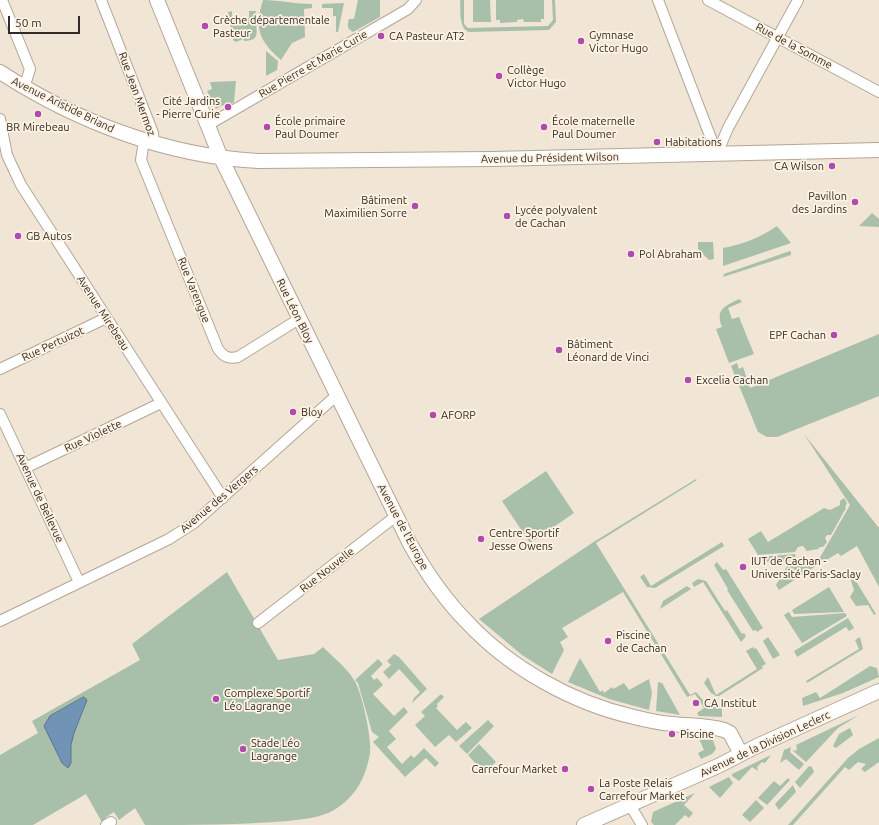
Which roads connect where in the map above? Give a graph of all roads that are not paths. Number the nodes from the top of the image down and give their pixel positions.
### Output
1 (2, 0) edge
2 (101, 0) edge
3 (157, 0) edge
4 (416, 0) edge
5 (658, 0) edge
6 (708, 0) edge
7 (798, 0) edge
8 (778, 37) junction
9 (0, 72) edge
10 (24, 88) junction
11 (879, 92) edge
12 (0, 119) edge
13 (208, 125) junction
14 (2, 140) edge
15 (149, 142) junction
16 (879, 150) edge
17 (717, 154) junction
18 (221, 158) junction
19 (106, 318) junction
20 (299, 318) junction
21 (0, 369) edge
22 (337, 395) junction
23 (161, 403) junction
24 (0, 414) edge
25 (371, 464) joint
26 (25, 468) junction
27 (223, 498) junction
28 (396, 516) junction
29 (79, 582) junction
30 (0, 621) edge
31 (258, 623) dead end
32 (879, 691) edge
33 (741, 754) junction
34 (630, 805) junction
35 (584, 825) edge
36 (642, 825) edge

1 - 10 street
2 - 15 street, Rue Jean Mermoz
3 - 13 street, Rue Léon Bloy
4 - 13 street, Rue Pierre et Marie Curie
5 - 17 street
6 - 8 street, Rue de la Somme
7 - 8 street
8 - 11 street, Rue de la Somme
8 - 17 street
9 - 10 street, Avenue Aristide Briand
10 - 15 street, Avenue Aristide Briand
12 - 14 street, Avenue Mirebeau
13 - 18 street, Rue Léon Bloy
14 - 19 street, Avenue Mirebeau
15 - 18 street, Avenue Aristide Briand
15 - 20 street, Rue Varengue
16 - 17 street, Avenue du Président Wilson
17 - 18 street, Avenue du Président Wilson
18 - 20 street, Rue Léon Bloy
19 - 21 street, Rue Pertuizot
19 - 23 street, Avenue Mirebeau
20 - 22 street, Rue Léon Bloy
22 - 25 street, Rue Léon Bloy
22 - 27 street, Avenue des Vergers
23 - 26 street, Rue Violette
23 - 27 street, Avenue Mirebeau
24 - 26 street, Avenue de Bellevue
25 - 28 street, Avenue de l'Europe
26 - 29 street, Avenue de Bellevue
27 - 29 street, Avenue des Vergers
28 - 31 street, Rue Nouvelle
28 - 33 street, Avenue de l'Europe
29 - 30 street, Avenue des Vergers
32 - 33 street, Avenue de la Division Leclerc
33 - 34 street, Avenue de la Division Leclerc
34 - 35 street, Avenue de la Division Leclerc
34 - 36 street

